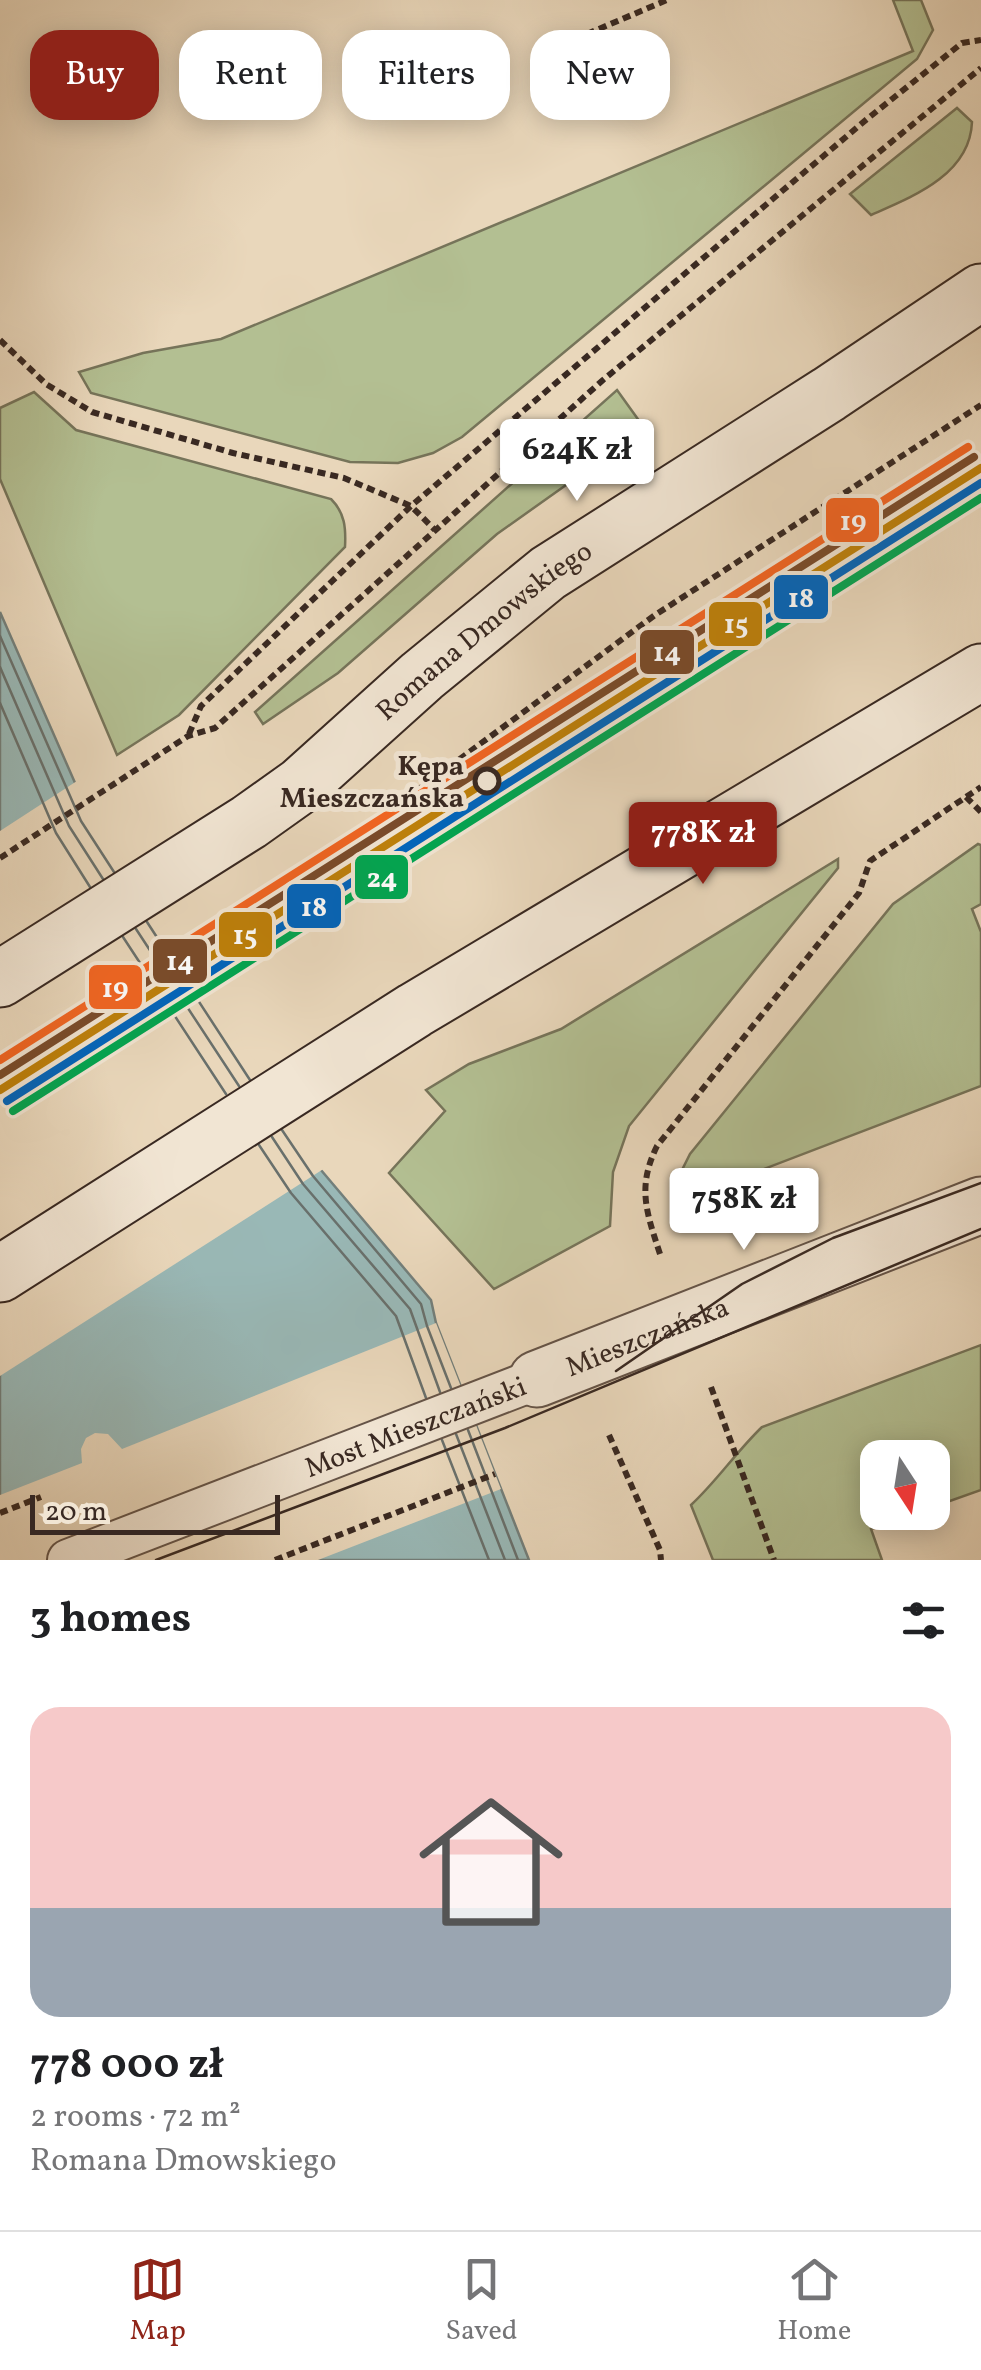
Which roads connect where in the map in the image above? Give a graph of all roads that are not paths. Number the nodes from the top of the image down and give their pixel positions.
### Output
1 (981, 292) edge
2 (981, 672) edge
3 (0, 979) edge
4 (981, 1205) edge
5 (0, 1274) edge
6 (537, 1379) joint
7 (68, 1560) edge

1 - 3 main road, Romana Dmowskiego
2 - 5 main road
4 - 6 main road, Mieszczańska
6 - 7 lane, Most Mieszczański

